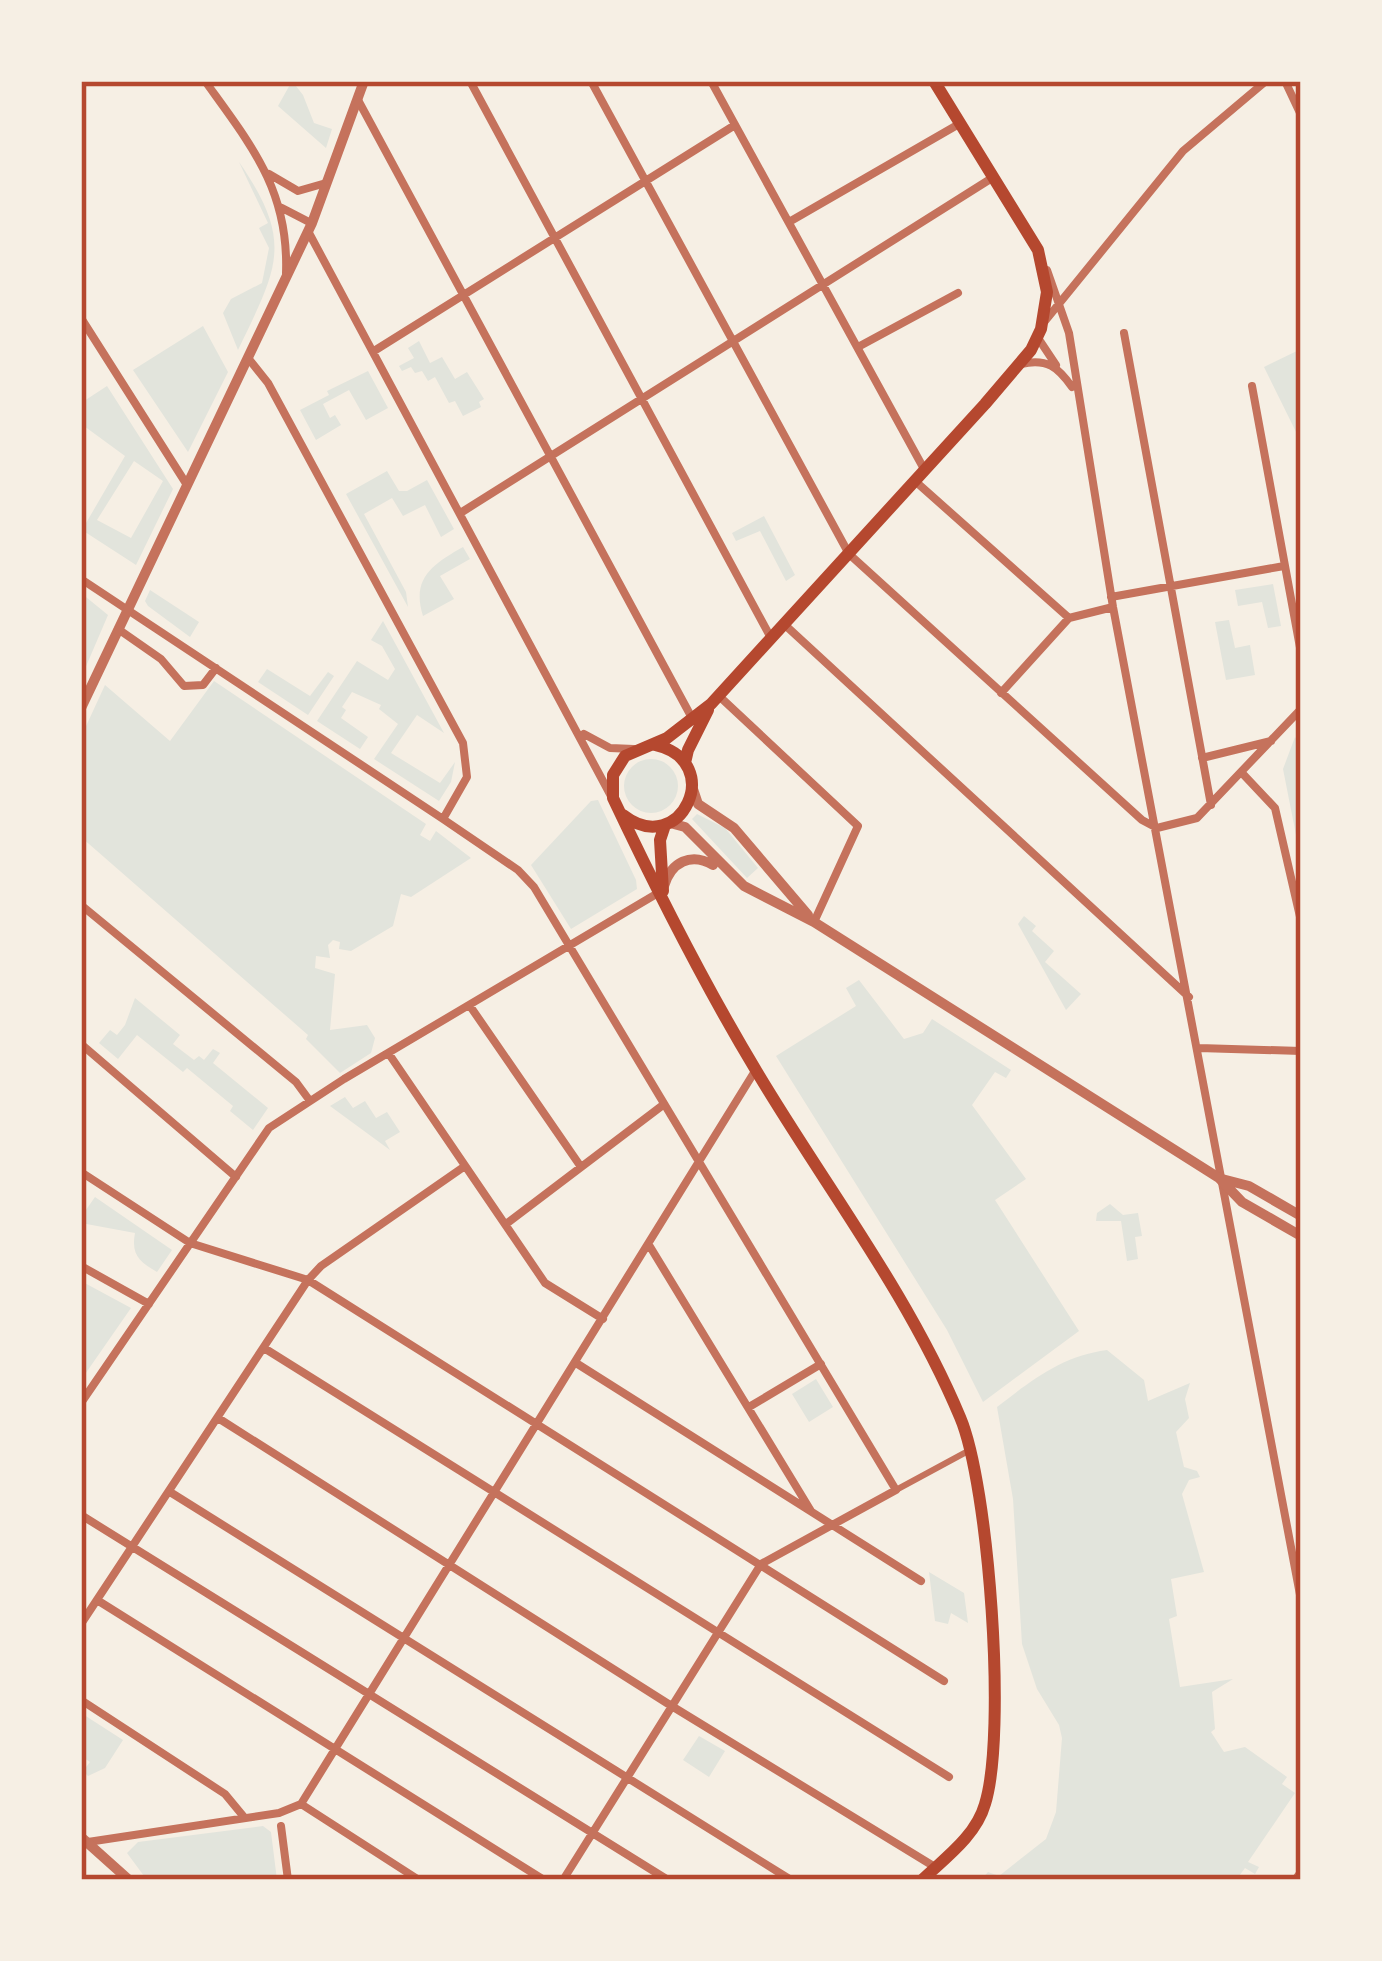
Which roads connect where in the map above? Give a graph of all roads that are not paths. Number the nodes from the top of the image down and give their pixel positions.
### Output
1 (205, 81) edge
2 (364, 81) edge
3 (470, 81) edge
4 (591, 81) edge
5 (711, 81) edge
6 (934, 81) edge
7 (1266, 81) edge
8 (1285, 81) edge
9 (358, 100) junction
10 (1301, 115) edge
11 (960, 123) junction
12 (735, 125) junction
13 (268, 174) junction
14 (994, 177) junction
15 (646, 182) junction
16 (327, 183) junction
17 (298, 191) junction
18 (281, 207) junction
19 (789, 222) junction
20 (312, 223) junction
21 (554, 237) junction
22 (1038, 250) junction
23 (286, 279) junction
24 (824, 285) junction
25 (958, 293) dead end
26 (464, 295) junction
27 (1060, 301) junction
28 (81, 318) edge
29 (1041, 329) junction
30 (1069, 333) junction
31 (1124, 333) dead end
32 (733, 341) junction
33 (858, 347) junction
34 (374, 351) junction
35 (248, 358) junction
36 (1019, 365) junction
37 (1058, 368) junction
38 (1252, 386) dead end
39 (1076, 392) junction
40 (644, 399) junction
41 (553, 458) junction
42 (920, 476) junction
43 (187, 484) junction
44 (461, 512) junction
45 (849, 554) junction
46 (1284, 566) junction
47 (81, 579) edge
48 (1170, 586) junction
49 (1112, 602) junction
50 (128, 610) junction
51 (1069, 618) junction
52 (785, 625) junction
53 (118, 629) junction
54 (772, 640) junction
55 (1301, 653) edge
56 (216, 668) junction
57 (1001, 693) junction
58 (715, 700) junction
59 (81, 708) edge
60 (1301, 709) edge
61 (692, 718) junction
62 (574, 724) junction
63 (1273, 740) junction
64 (655, 746) junction
65 (634, 749) junction
66 (1202, 758) junction
67 (686, 763) junction
68 (1243, 773) junction
69 (692, 784) junction
70 (616, 804) junction
71 (1211, 807) junction
72 (443, 819) junction
73 (668, 824) junction
74 (1157, 828) junction
75 (726, 872) junction
76 (663, 897) junction
77 (85, 908) edge
78 (1301, 921) edge
79 (81, 922) edge
80 (814, 922) junction
81 (568, 949) junction
82 (1189, 998) junction
83 (470, 1006) junction
84 (81, 1045) edge
85 (1198, 1048) junction
86 (1301, 1051) edge
87 (389, 1054) junction
88 (756, 1070) junction
89 (310, 1102) junction
90 (663, 1105) junction
91 (699, 1164) junction
92 (465, 1166) junction
93 (581, 1167) junction
94 (84, 1174) edge
95 (236, 1177) junction
96 (1219, 1178) junction
97 (81, 1186) edge
98 (1301, 1216) edge
99 (506, 1224) junction
100 (1301, 1236) edge
101 (190, 1243) junction
102 (649, 1245) junction
103 (81, 1266) edge
104 (308, 1280) junction
105 (149, 1304) junction
106 (603, 1319) junction
107 (264, 1348) junction
108 (576, 1363) junction
109 (820, 1364) junction
110 (81, 1403) edge
111 (748, 1407) junction
112 (218, 1418) junction
113 (538, 1422) junction
114 (970, 1450) junction
115 (896, 1490) junction
116 (170, 1492) junction
117 (494, 1492) junction
118 (812, 1512) junction
119 (81, 1515) edge
120 (832, 1525) junction
121 (133, 1547) junction
122 (761, 1564) junction
123 (448, 1565) junction
124 (921, 1581) dead end
125 (98, 1600) junction
126 (1301, 1600) edge
127 (81, 1624) edge
128 (716, 1634) junction
129 (403, 1639) junction
130 (944, 1681) dead end
131 (369, 1694) junction
132 (81, 1700) edge
133 (670, 1706) junction
134 (335, 1749) junction
135 (625, 1777) junction
136 (949, 1777) dead end
137 (301, 1804) junction
138 (245, 1818) junction
139 (281, 1826) dead end
140 (592, 1832) junction
141 (84, 1839) edge
142 (935, 1867) junction
143 (1301, 1872) edge
144 (129, 1880) edge
145 (287, 1880) edge
146 (419, 1880) edge
147 (544, 1880) edge
148 (563, 1880) edge
149 (668, 1880) edge
150 (791, 1880) edge
151 (922, 1880) edge
152 (1295, 1880) edge

1 - 13 street
2 - 9 street
3 - 21 street
4 - 15 street
5 - 12 street
6 - 11 main road
7 - 27 street
8 - 10 street
9 - 16 street
9 - 26 street
11 - 14 main road
11 - 19 street
12 - 15 street
12 - 19 street
13 - 17 street
13 - 18 street
14 - 22 main road
14 - 24 street
15 - 21 street
15 - 32 street
16 - 17 street
16 - 20 street
17 - 20 street
18 - 20 street
18 - 23 street
19 - 24 street
20 - 23 street
20 - 34 street
21 - 26 street
21 - 40 street
22 - 27 street
22 - 29 main road
23 - 35 street
24 - 32 street
24 - 33 street
25 - 33 street
26 - 34 street
26 - 41 street
27 - 29 street
27 - 30 street
28 - 43 street
29 - 30 street
29 - 36 main road
29 - 37 street
30 - 39 street
31 - 48 street
32 - 40 street
32 - 45 street
33 - 42 street
34 - 44 street
35 - 43 street
35 - 72 street
36 - 37 street
36 - 42 main road
37 - 39 street
38 - 46 street
39 - 49 street
40 - 41 street
40 - 54 street
41 - 44 street
41 - 61 street
42 - 45 main road
42 - 51 street
43 - 50 street
44 - 62 street
45 - 52 main road
45 - 57 street
46 - 48 street
46 - 55 street
47 - 50 street
48 - 49 street
48 - 66 street
49 - 51 street
49 - 74 street
50 - 53 street
50 - 56 street
51 - 57 street
52 - 54 main road
52 - 82 street
53 - 56 street
53 - 59 street
54 - 58 main road
56 - 72 street
57 - 74 street
58 - 61 main road
58 - 67 main road
58 - 80 street
60 - 63 street
61 - 64 main road
62 - 65 street
62 - 70 street
63 - 66 street
63 - 68 street
64 - 65 main road
64 - 67 main road
65 - 70 main road
66 - 71 street
67 - 69 main road
68 - 71 street
68 - 78 street
69 - 73 main road
69 - 80 street
70 - 73 main road
70 - 76 main road
71 - 74 street
72 - 81 street
73 - 75 street
73 - 76 main road
74 - 82 street
75 - 76 street
75 - 80 street
76 - 81 street
76 - 88 main road
77 - 79 street
77 - 89 street
80 - 96 street
81 - 83 street
81 - 90 street
82 - 85 street
83 - 87 street
83 - 93 street
84 - 95 street
85 - 86 street
85 - 96 street
87 - 89 street
87 - 92 street
88 - 91 street
88 - 114 main road
89 - 95 street
90 - 91 street
90 - 93 street
91 - 102 street
91 - 109 street
92 - 99 street
92 - 104 street
93 - 99 street
94 - 97 street
94 - 101 street
95 - 101 street
96 - 98 street
96 - 100 street
96 - 126 street
99 - 106 street
101 - 104 street
101 - 105 street
102 - 106 street
102 - 111 street
103 - 105 street
104 - 107 street
104 - 113 street
105 - 110 street
106 - 108 street
107 - 112 street
107 - 117 street
108 - 113 street
108 - 118 street
109 - 111 street
109 - 115 street
111 - 118 street
112 - 116 street
112 - 123 street
113 - 117 street
113 - 122 street
114 - 115 street
114 - 142 main road
115 - 120 street
116 - 121 street
116 - 129 street
117 - 123 street
117 - 128 street
118 - 120 street
119 - 121 street
120 - 122 street
120 - 124 street
121 - 125 street
121 - 131 street
122 - 128 street
122 - 130 street
123 - 129 street
123 - 133 street
125 - 127 street
125 - 134 street
128 - 133 street
128 - 136 street
129 - 131 street
129 - 135 street
131 - 134 street
131 - 140 street
132 - 138 street
133 - 135 street
133 - 142 street
134 - 137 street
134 - 147 street
135 - 140 street
135 - 150 street
137 - 138 street
137 - 146 street
138 - 141 street
139 - 145 street
140 - 148 street
140 - 149 street
141 - 144 street
142 - 151 main road
143 - 152 street

